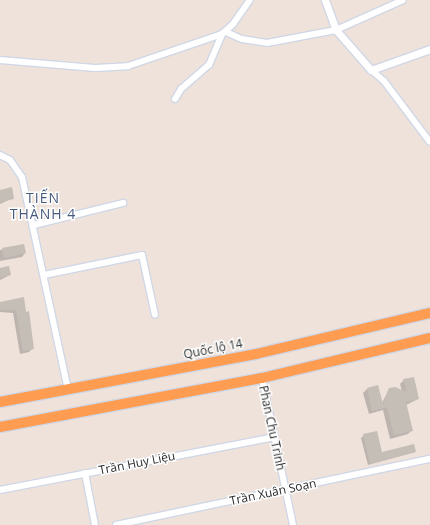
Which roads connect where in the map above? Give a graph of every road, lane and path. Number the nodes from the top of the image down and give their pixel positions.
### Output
1 (250, 0) edge
2 (325, 0) edge
3 (402, 0) edge
4 (336, 30) junction
5 (224, 33) junction
6 (430, 49) edge
7 (0, 60) edge
8 (371, 70) junction
9 (175, 98) dead end
10 (430, 142) edge
11 (0, 155) edge
12 (123, 203) dead end
13 (34, 225) junction
14 (44, 275) junction
15 (430, 313) edge
16 (156, 315) dead end
17 (430, 338) edge
18 (262, 378) junction
19 (68, 389) junction
20 (0, 402) edge
21 (0, 427) edge
22 (275, 437) junction
23 (430, 459) edge
24 (85, 473) junction
25 (0, 490) edge
26 (286, 490) junction
27 (95, 525) edge
28 (116, 525) edge
29 (293, 525) edge

1 - 5 street
2 - 4 street
3 - 4 street
4 - 5 street
4 - 8 street
5 - 7 street
5 - 9 street
6 - 8 street
8 - 10 street
11 - 13 street
12 - 13 street
13 - 14 street
14 - 16 street
14 - 19 street
15 - 19 highway, Quốc lộ 14
17 - 18 highway
18 - 21 highway
18 - 22 street, Phan Chu Trinh
19 - 20 highway, Quốc lộ 14
22 - 24 street, Trần Huy Liệu
22 - 26 street, Phan Chu Trinh
23 - 26 street, Trần Xuân Soạn
24 - 25 street, Trần Huy Liệu
24 - 27 street
26 - 28 street, Trần Xuân Soạn
26 - 29 street, Phan Chu Trinh

